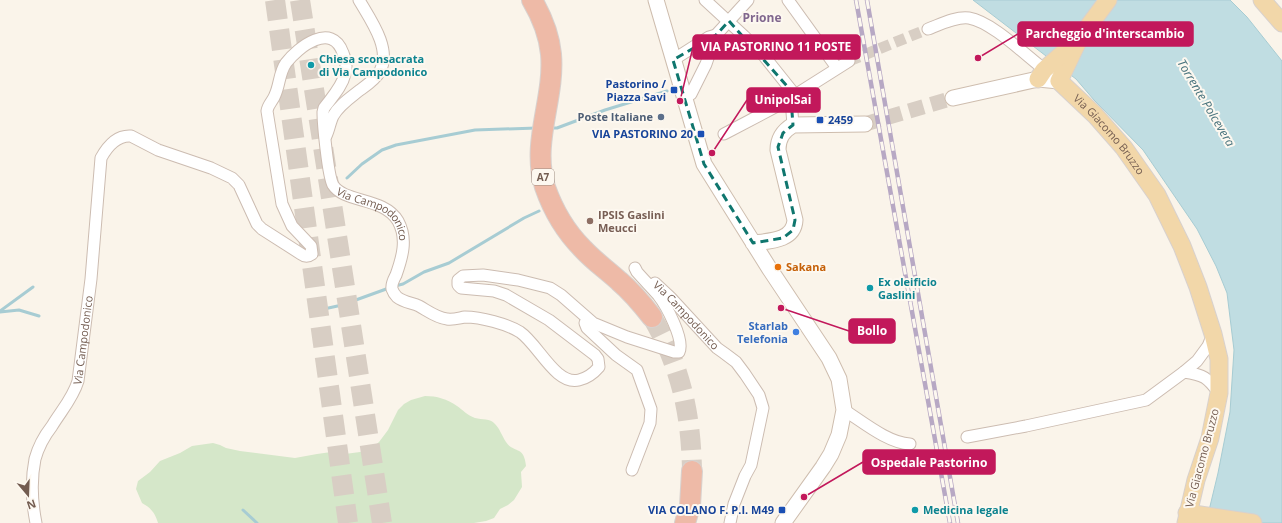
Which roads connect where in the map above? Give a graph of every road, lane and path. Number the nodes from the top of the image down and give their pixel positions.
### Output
1 (359, 0) edge
2 (532, 0) edge
3 (656, 0) edge
4 (705, 0) edge
5 (748, 0) edge
6 (788, 0) edge
7 (1108, 0) edge
8 (1262, 0) edge
9 (729, 21) junction
10 (1282, 23) edge
11 (928, 29) tunnel mouth
12 (716, 36) junction
13 (1078, 39) junction
14 (673, 60) junction
15 (849, 61) tunnel mouth
16 (837, 68) junction
17 (1041, 74) junction
18 (1062, 75) junction
19 (793, 97) junction
20 (683, 98) junction
21 (953, 98) tunnel mouth
22 (865, 124) tunnel mouth
23 (793, 125) junction
24 (724, 134) dead end
25 (326, 139) junction
26 (760, 242) junction
27 (652, 317) tunnel mouth
28 (590, 321) junction
29 (1213, 334) junction
30 (1184, 372) junction
31 (1219, 393) junction
32 (843, 404) junction
33 (967, 437) dead end
34 (910, 444) dead end
35 (632, 470) dead end
36 (692, 471) tunnel mouth
37 (1186, 518) edge
38 (36, 523) edge
39 (685, 523) edge
40 (730, 523) edge
41 (783, 523) edge
42 (1253, 523) edge

1 - 25 street
2 - 27 highway, A7
3 - 14 main road
4 - 9 street
5 - 9 street
6 - 16 street
7 - 13 main road
8 - 10 main road
9 - 12 street
9 - 19 street
11 - 17 street
12 - 14 street
12 - 20 street
13 - 17 main road
13 - 18 main road
14 - 20 main road
15 - 16 street
16 - 19 street
17 - 18 main road
17 - 21 main road
18 - 29 main road, Via Giacomo Bruzzo
19 - 23 street
19 - 24 street
20 - 26 main road
22 - 23 main road
23 - 26 main road
25 - 28 street, Via Campodonico
25 - 38 street, Via Campodonico
26 - 32 main road
28 - 35 street
28 - 40 street, Via Campodonico
29 - 30 street
29 - 31 main road, Via Giacomo Bruzzo
30 - 31 street, Via Giacomo Bruzzo
30 - 33 street
31 - 37 main road, Via Giacomo Bruzzo
32 - 34 street
32 - 41 main road
36 - 39 highway
37 - 42 main road

